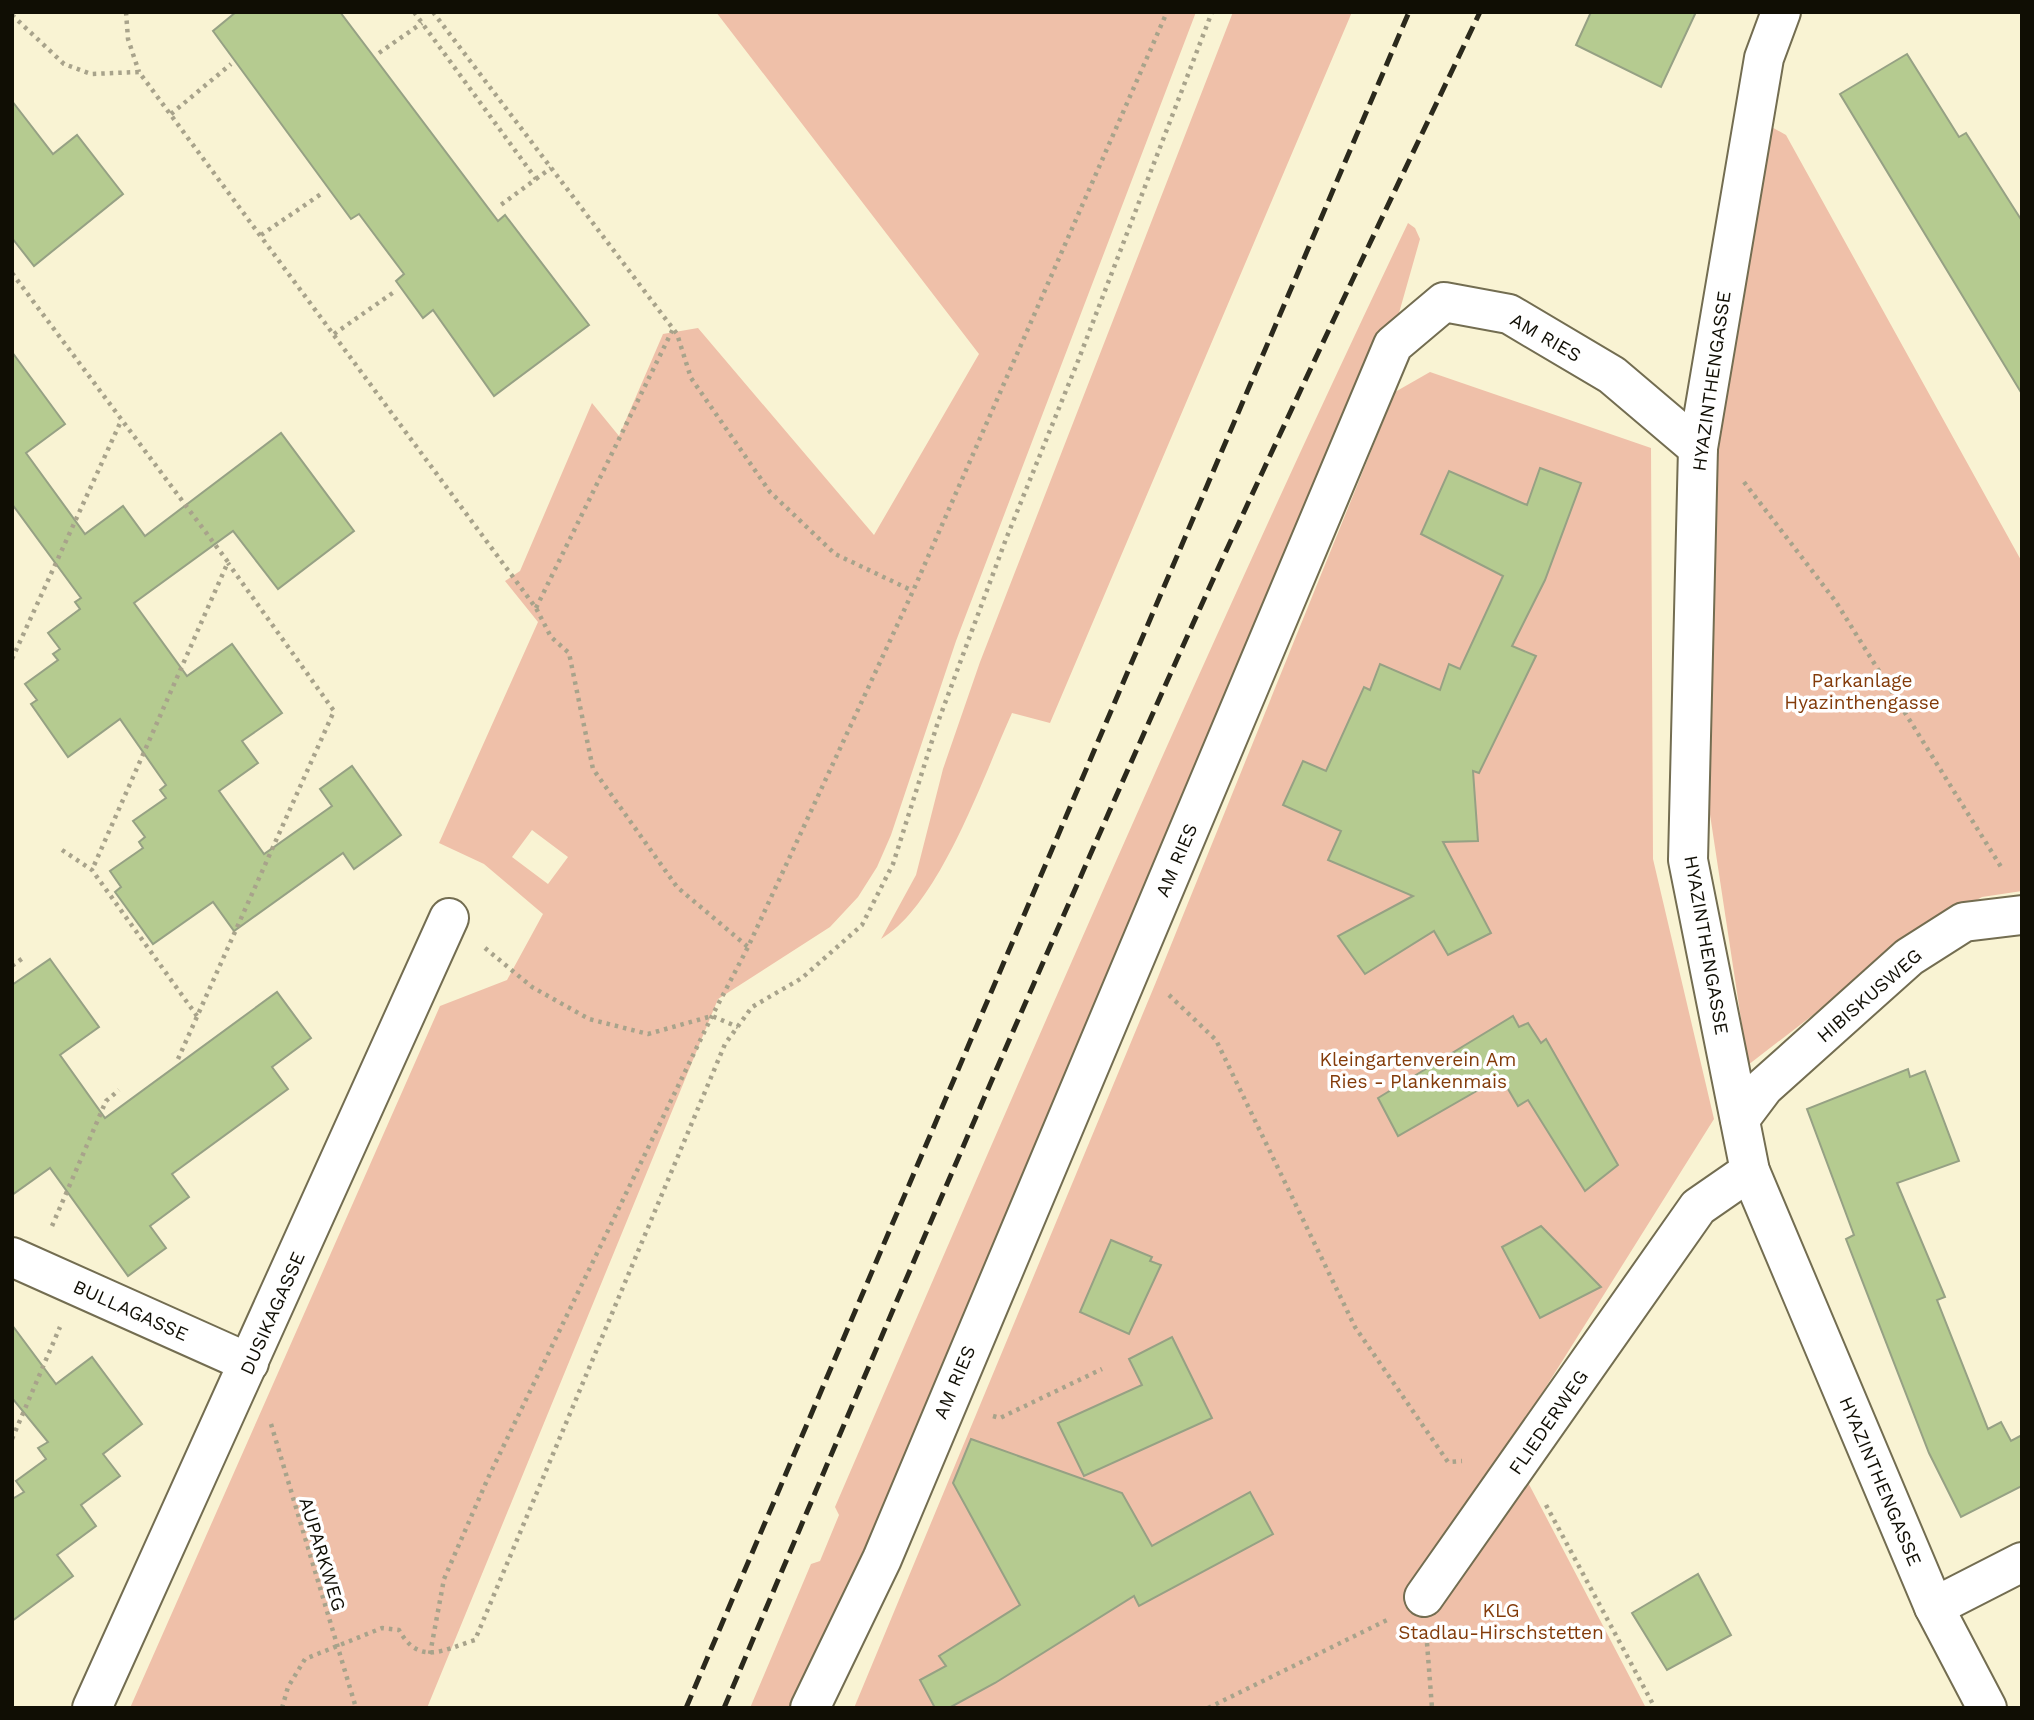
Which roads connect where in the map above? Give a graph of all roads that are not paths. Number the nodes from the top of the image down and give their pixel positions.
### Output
1 (1781, 12) edge
2 (1698, 449) junction
3 (2022, 915) edge
4 (449, 918) road end
5 (1740, 1119) junction
6 (1751, 1171) junction
7 (12, 1257) edge
8 (249, 1363) junction
9 (2022, 1562) edge
10 (1424, 1597) road end
11 (1934, 1607) junction
12 (92, 1708) edge
13 (810, 1708) edge
14 (1987, 1708) edge

1 - 2 street, HYAZINTHENGASSE
2 - 5 street, HYAZINTHENGASSE
2 - 13 street, AM RIES
3 - 5 street, HIBISKUSWEG
4 - 8 street, DUSIKAGASSE
5 - 6 street, HYAZINTHENGASSE
6 - 10 street, FLIEDERWEG
6 - 11 street, HYAZINTHENGASSE
7 - 8 street, BULLAGASSE
8 - 12 street, DUSIKAGASSE
9 - 11 street
11 - 14 street, HYAZINTHENGASSE

